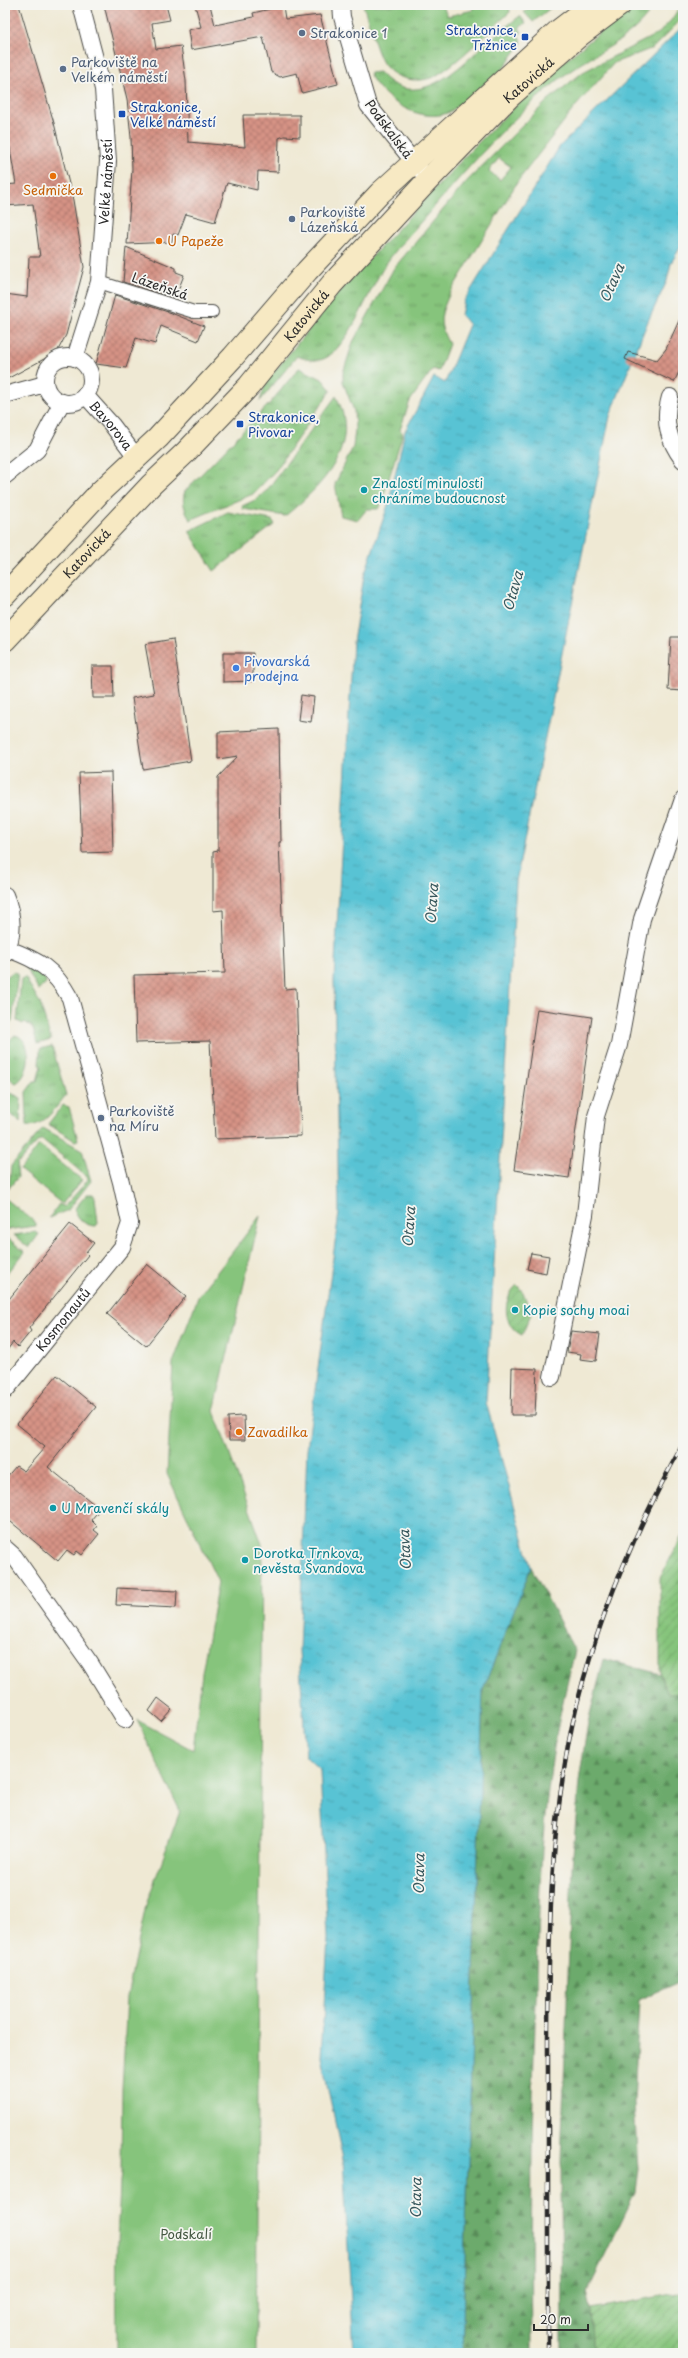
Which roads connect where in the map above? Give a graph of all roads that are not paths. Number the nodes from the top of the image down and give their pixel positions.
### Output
1 (81, 5) edge
2 (341, 5) edge
3 (592, 5) edge
4 (620, 5) edge
5 (414, 162) junction
6 (429, 179) junction
7 (99, 282) junction
8 (212, 312) dead end
9 (76, 358) junction
10 (45, 384) junction
11 (5, 395) edge
12 (85, 395) junction
13 (670, 397) dead end
14 (62, 402) junction
15 (137, 458) junction
16 (683, 460) edge
17 (5, 476) edge
18 (5, 595) edge
19 (5, 640) edge
20 (683, 799) edge
21 (5, 895) edge
22 (6, 952) edge
23 (552, 1377) dead end
24 (5, 1392) edge
25 (5, 1548) edge
26 (126, 1720) dead end

1 - 7 street, Velké náměstí
2 - 5 street, Podskalská
3 - 5 main road, Katovická
4 - 6 main road, Katovická
5 - 6 street, Podskalská
5 - 15 main road, Katovická
6 - 19 main road, Katovická
7 - 8 street, Lázeňská
7 - 9 street, Velké náměstí
9 - 10 street
9 - 12 street
10 - 11 street
10 - 14 street
12 - 14 street
12 - 15 street, Bavorova
13 - 16 street
14 - 17 street
15 - 18 main road, Katovická
20 - 23 street
21 - 22 street
22 - 24 street, Kosmonautů
25 - 26 street

